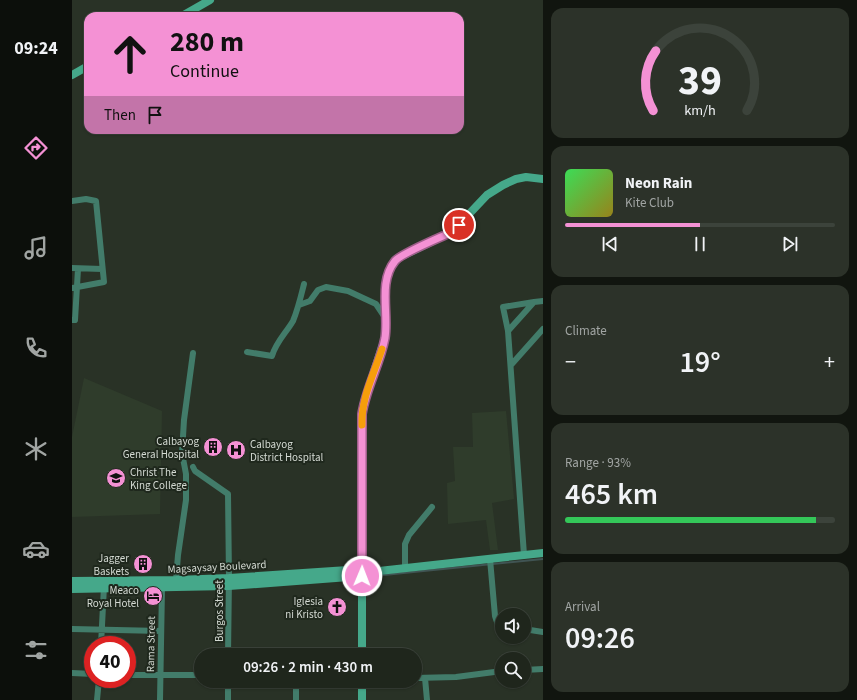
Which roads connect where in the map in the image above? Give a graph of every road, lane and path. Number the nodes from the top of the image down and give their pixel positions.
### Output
1 (210, 0) edge
2 (189, 12) edge
3 (84, 68) edge
4 (72, 75) edge
5 (543, 179) edge
6 (72, 201) edge
7 (75, 269) edge
8 (102, 269) junction
9 (304, 284) dead end
10 (74, 288) edge
11 (543, 301) edge
12 (534, 302) junction
13 (299, 305) junction
14 (386, 319) junction
15 (72, 320) edge
16 (543, 330) edge
17 (508, 331) junction
18 (247, 352) dead end
19 (193, 353) dead end
20 (511, 365) junction
21 (193, 467) dead end
22 (432, 507) dead end
23 (543, 553) edge
24 (524, 555) junction
25 (490, 559) junction
26 (405, 568) junction
27 (363, 573) junction
28 (105, 580) junction
29 (72, 581) edge
30 (229, 582) junction
31 (169, 584) junction
32 (72, 589) edge
33 (104, 589) junction
34 (495, 608) edge
35 (72, 629) edge
36 (102, 630) junction
37 (531, 630) edge
38 (161, 631) junction
39 (543, 632) edge
40 (102, 636) edge
41 (228, 648) edge
42 (362, 648) edge
43 (543, 669) edge
44 (531, 670) edge
45 (495, 672) edge
46 (72, 673) edge
47 (84, 674) edge
48 (136, 674) edge
49 (160, 675) junction
50 (194, 675) edge
51 (425, 678) joint
52 (98, 688) edge
53 (228, 688) edge
54 (296, 688) edge
55 (362, 688) edge
56 (97, 700) edge
57 (160, 700) edge
58 (228, 700) edge
59 (296, 700) edge
60 (362, 700) edge
61 (427, 700) edge

1 - 2 street
3 - 4 street
5 - 14 street
6 - 8 street
7 - 8 street
7 - 10 street
8 - 10 street
9 - 13 street
10 - 15 street
11 - 12 street
12 - 17 street
12 - 17 street
13 - 14 street
13 - 18 street
14 - 27 street
16 - 20 street
17 - 20 street
19 - 31 street, Rama Street
20 - 24 street
21 - 30 street, Burgos Street
22 - 26 street
23 - 24 street, Magsaysay Boulevard
24 - 25 street, Magsaysay Boulevard
25 - 26 street, Magsaysay Boulevard
25 - 34 street
26 - 27 street, Magsaysay Boulevard
27 - 30 street, Magsaysay Boulevard
27 - 42 street
28 - 29 street, Magsaysay Boulevard
28 - 31 street, Magsaysay Boulevard
28 - 33 street
30 - 31 street, Magsaysay Boulevard
30 - 41 street, Burgos Street
31 - 33 street, Magsaysay Boulevard
31 - 38 street, Rama Street
32 - 33 street, Magsaysay Boulevard
33 - 36 street
35 - 36 street
36 - 38 street
36 - 40 street
37 - 39 street
38 - 49 street, Rama Street
43 - 44 street
45 - 51 street
46 - 47 street
48 - 49 street
49 - 50 street
49 - 57 street, Rama Street
51 - 61 street
52 - 56 street
53 - 58 street
54 - 59 street
55 - 60 street

